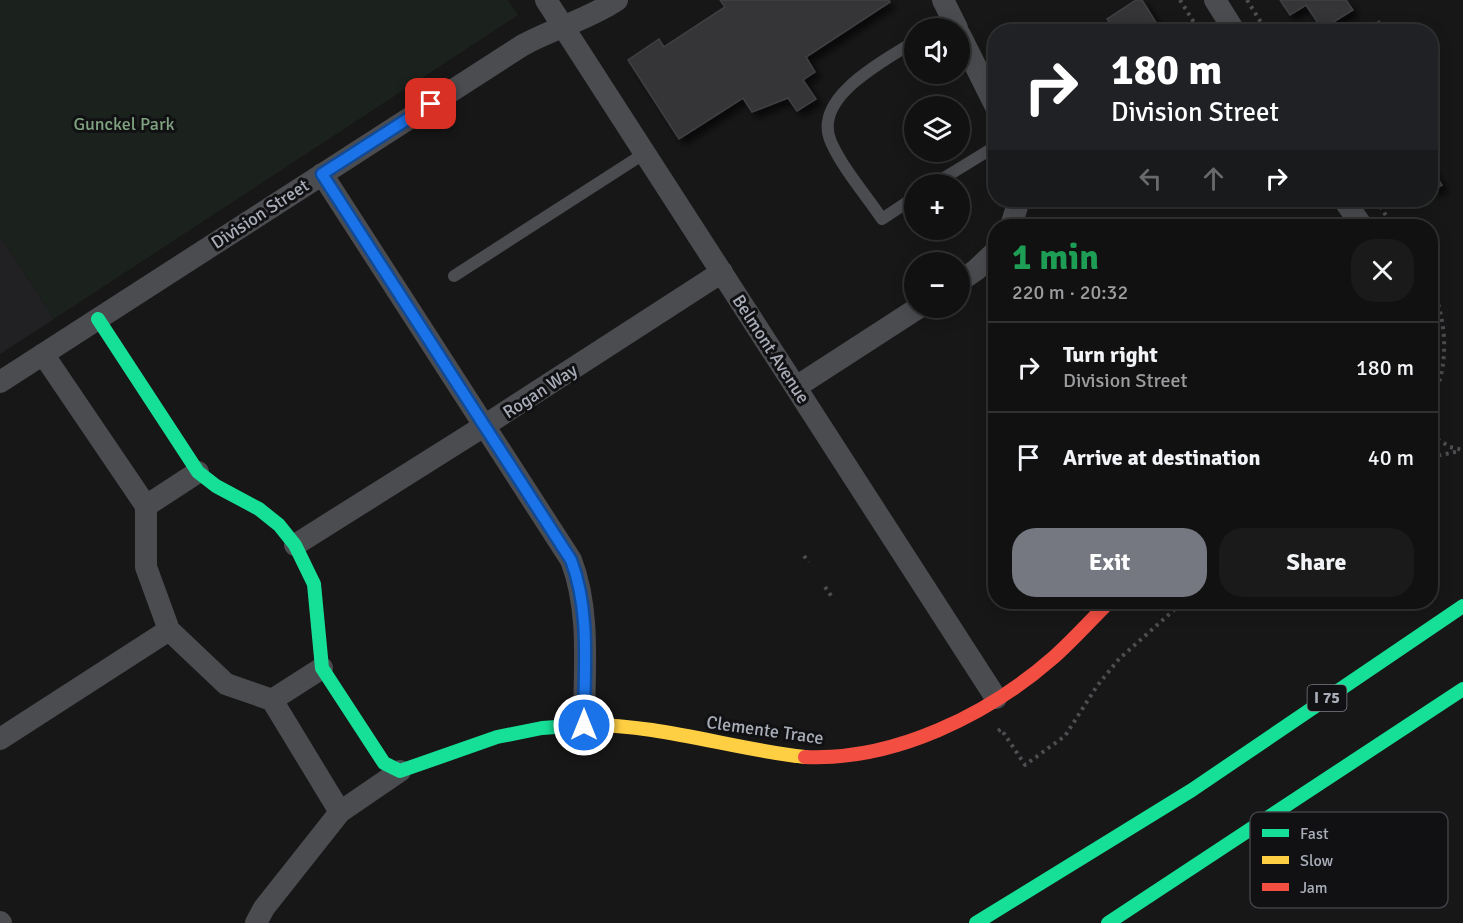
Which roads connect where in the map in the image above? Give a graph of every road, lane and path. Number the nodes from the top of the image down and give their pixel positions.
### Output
1 (546, 0) edge
2 (617, 0) edge
3 (1179, 0) edge
4 (1215, 0) edge
5 (1247, 0) edge
6 (1195, 24) edge
7 (1230, 24) edge
8 (1262, 24) edge
9 (564, 27) junction
10 (904, 49) edge
11 (970, 60) edge
12 (988, 93) edge
13 (988, 151) edge
14 (645, 153) junction
15 (322, 174) junction
16 (950, 174) edge
17 (904, 204) edge
18 (988, 259) edge
19 (722, 272) junction
20 (970, 274) edge
21 (454, 276) dead end
22 (1438, 304) edge
23 (904, 317) edge
24 (98, 319) junction
25 (42, 354) junction
26 (1438, 380) edge
27 (0, 382) edge
28 (796, 387) junction
29 (484, 426) junction
30 (1438, 439) edge
31 (1463, 450) edge
32 (1438, 456) edge
33 (198, 472) junction
34 (146, 506) junction
35 (295, 545) junction
36 (804, 556) dead end
37 (808, 562) dead end
38 (825, 587) dead end
39 (832, 597) dead end
40 (1463, 606) edge
41 (1102, 609) edge
42 (1175, 609) edge
43 (169, 630) junction
44 (322, 668) junction
45 (1463, 689) edge
46 (996, 698) junction
47 (272, 700) junction
48 (584, 725) junction
49 (995, 733) dead end
50 (0, 739) edge
51 (399, 771) junction
52 (340, 812) junction
53 (1276, 812) edge
54 (1250, 829) edge
55 (256, 923) edge
56 (976, 923) edge
57 (1108, 923) edge

1 - 9 street, Belmont Avenue
2 - 9 street, Division Street
3 - 6 path
4 - 7 street
5 - 8 path
9 - 14 street, Belmont Avenue
9 - 15 street, Division Street
10 - 17 lane
11 - 12 street
13 - 16 lane
14 - 19 street, Belmont Avenue
14 - 21 lane
15 - 24 street, Division Street
15 - 29 street
18 - 20 street
19 - 28 street, Belmont Avenue
19 - 29 street, Rogan Way
22 - 26 path
23 - 28 street
24 - 25 street, Division Street
24 - 33 main road
25 - 27 street, Division Street
25 - 34 street
28 - 46 street, Belmont Avenue
29 - 35 street, Rogan Way
29 - 48 street
30 - 31 path
31 - 32 path
33 - 34 street
33 - 35 main road
34 - 43 street
35 - 44 main road
36 - 37 path
38 - 39 path
40 - 56 main road, I 75
41 - 46 main road, Clemente Trace
42 - 49 path
43 - 47 street
43 - 50 street
44 - 47 street
44 - 51 main road
45 - 53 main road
46 - 48 main road, Clemente Trace
47 - 52 street
48 - 51 main road, Clemente Trace
51 - 52 street
52 - 55 street
54 - 57 main road

